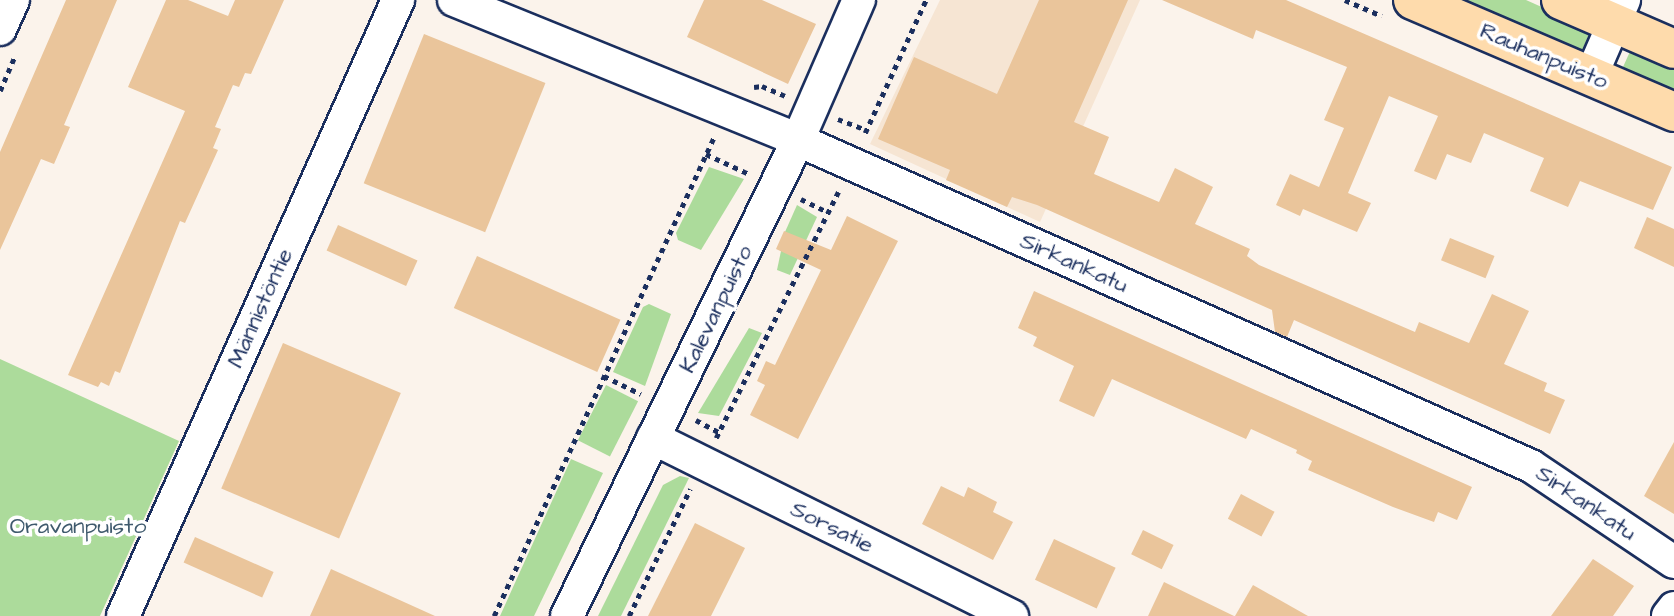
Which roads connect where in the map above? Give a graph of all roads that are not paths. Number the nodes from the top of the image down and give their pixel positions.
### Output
1 (13, 0) edge
2 (398, 0) edge
3 (454, 0) edge
4 (859, 0) edge
5 (1413, 0) edge
6 (1561, 0) edge
7 (1619, 12) edge
8 (0, 29) edge
9 (1674, 49) edge
10 (1591, 76) junction
11 (1674, 112) edge
12 (798, 140) junction
13 (653, 438) junction
14 (1674, 562) edge
15 (1674, 608) edge
16 (122, 616) edge
17 (567, 616) edge
18 (1012, 616) edge
19 (1668, 616) edge

1 - 8 street
2 - 16 street, Männistöntie
3 - 12 street, Sirkankatu
4 - 12 street, Kalevanpuisto
5 - 10 main road, Rauhanpuisto
6 - 7 main road
7 - 9 main road
7 - 10 street
10 - 11 main road, Rauhanpuisto
12 - 13 street, Kalevanpuisto
12 - 14 street, Sirkankatu
13 - 17 street, Kalevanpuisto
13 - 18 street, Sorsatie
15 - 19 street

